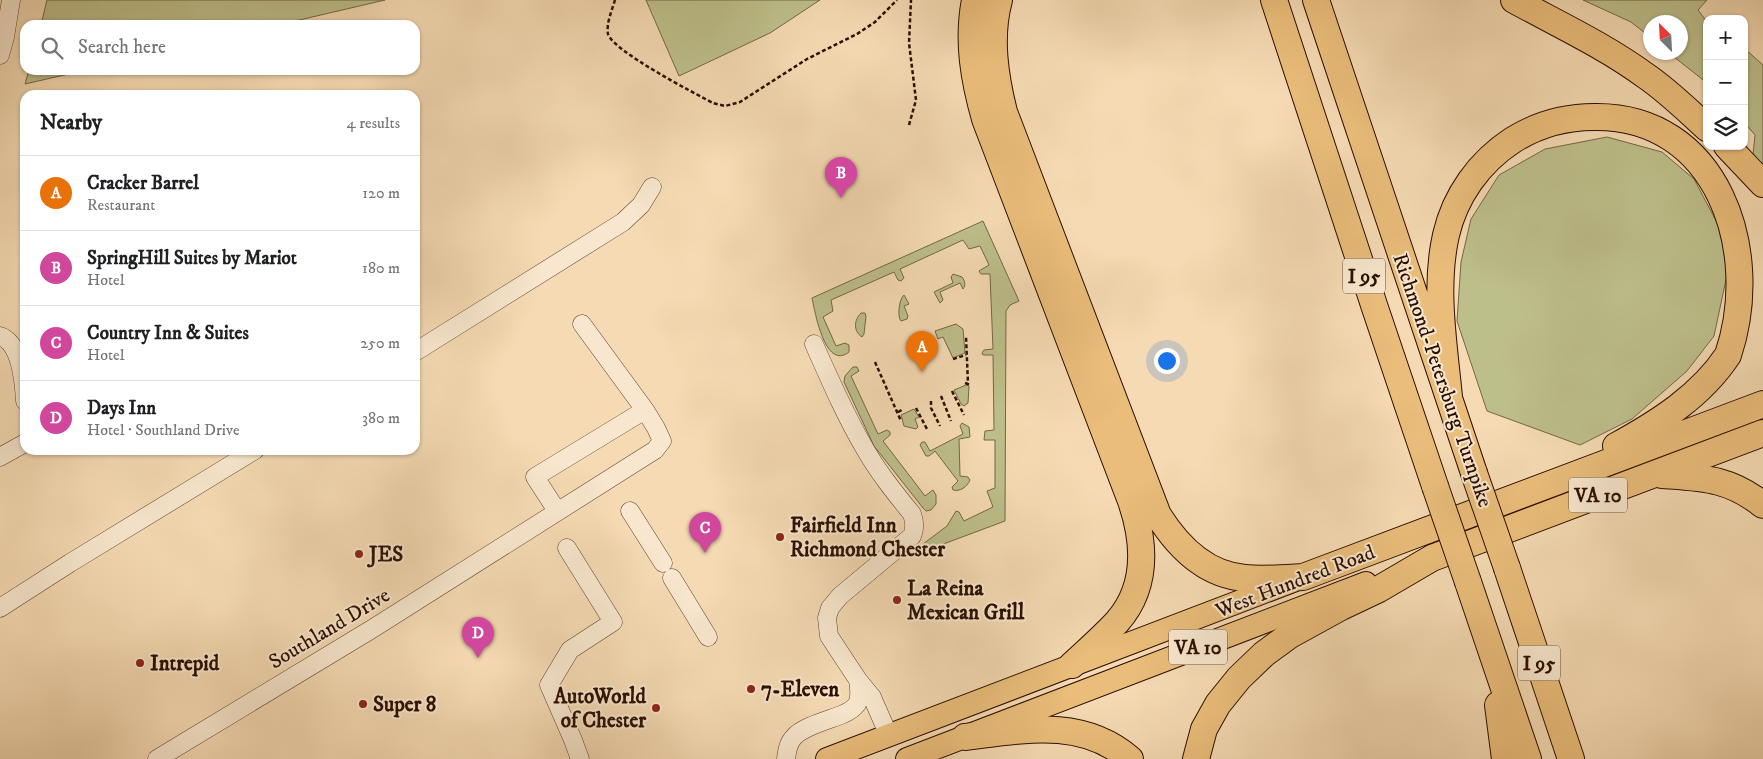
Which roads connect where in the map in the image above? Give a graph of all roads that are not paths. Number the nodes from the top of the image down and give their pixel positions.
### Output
1 (11, 0) edge
2 (975, 0) edge
3 (999, 0) edge
4 (1259, 0) edge
5 (1274, 0) edge
6 (1316, 0) edge
7 (1514, 0) edge
8 (0, 55) edge
9 (1296, 65) junction
10 (1703, 124) edge
11 (1730, 150) edge
12 (1763, 184) edge
13 (652, 187) dead end
14 (582, 324) dead end
15 (0, 336) edge
16 (814, 344) dead end
17 (420, 349) edge
18 (20, 366) edge
19 (1448, 397) junction
20 (1763, 404) edge
21 (645, 410) junction
22 (1763, 433) edge
23 (20, 446) edge
24 (247, 455) edge
25 (0, 457) edge
26 (1654, 474) junction
27 (1515, 498) junction
28 (1763, 504) edge
29 (630, 510) dead end
30 (557, 511) junction
31 (567, 548) dead end
32 (1432, 558) junction
33 (1303, 577) junction
34 (0, 608) edge
35 (708, 637) dead end
36 (1493, 659) junction
37 (1072, 665) junction
38 (858, 680) junction
39 (889, 736) junction
40 (965, 737) junction
41 (157, 759) edge
42 (580, 759) edge
43 (786, 759) edge
44 (826, 759) edge
45 (868, 759) edge
46 (907, 759) edge
47 (1130, 759) edge
48 (1196, 759) edge
49 (1505, 759) edge
50 (1528, 759) edge
51 (1571, 759) edge

1 - 8 street
2 - 37 highway
3 - 33 highway
4 - 9 highway
5 - 9 highway, Richmond-Petersburg Turnpike / I 95
6 - 19 highway, Richmond-Petersburg Turnpike / I 95
7 - 10 highway
9 - 36 highway, Richmond-Petersburg Turnpike / I 95, bridge
11 - 12 highway
13 - 17 street
14 - 21 street
15 - 18 street
16 - 38 street
19 - 27 highway
19 - 51 highway, Richmond-Petersburg Turnpike / I 95, bridge
20 - 27 highway, West Hundred Road / VA 10
21 - 30 street, Southland Drive
21 - 30 street
22 - 26 highway, West Hundred Road / VA 10
23 - 25 street
24 - 34 street
26 - 28 highway
26 - 32 highway, West Hundred Road / VA 10
27 - 33 highway, West Hundred Road / VA 10
29 - 35 street
30 - 41 street, Southland Drive
31 - 42 street
32 - 40 main road, West Hundred Road / VA 10
32 - 48 highway
33 - 37 main road, West Hundred Road / VA 10
36 - 49 highway
36 - 50 highway, Richmond-Petersburg Turnpike / I 95
37 - 39 main road, West Hundred Road / VA 10
38 - 39 street
38 - 43 street
39 - 44 main road, West Hundred Road / VA 10
39 - 45 main road
40 - 46 main road, West Hundred Road / VA 10
40 - 47 highway

